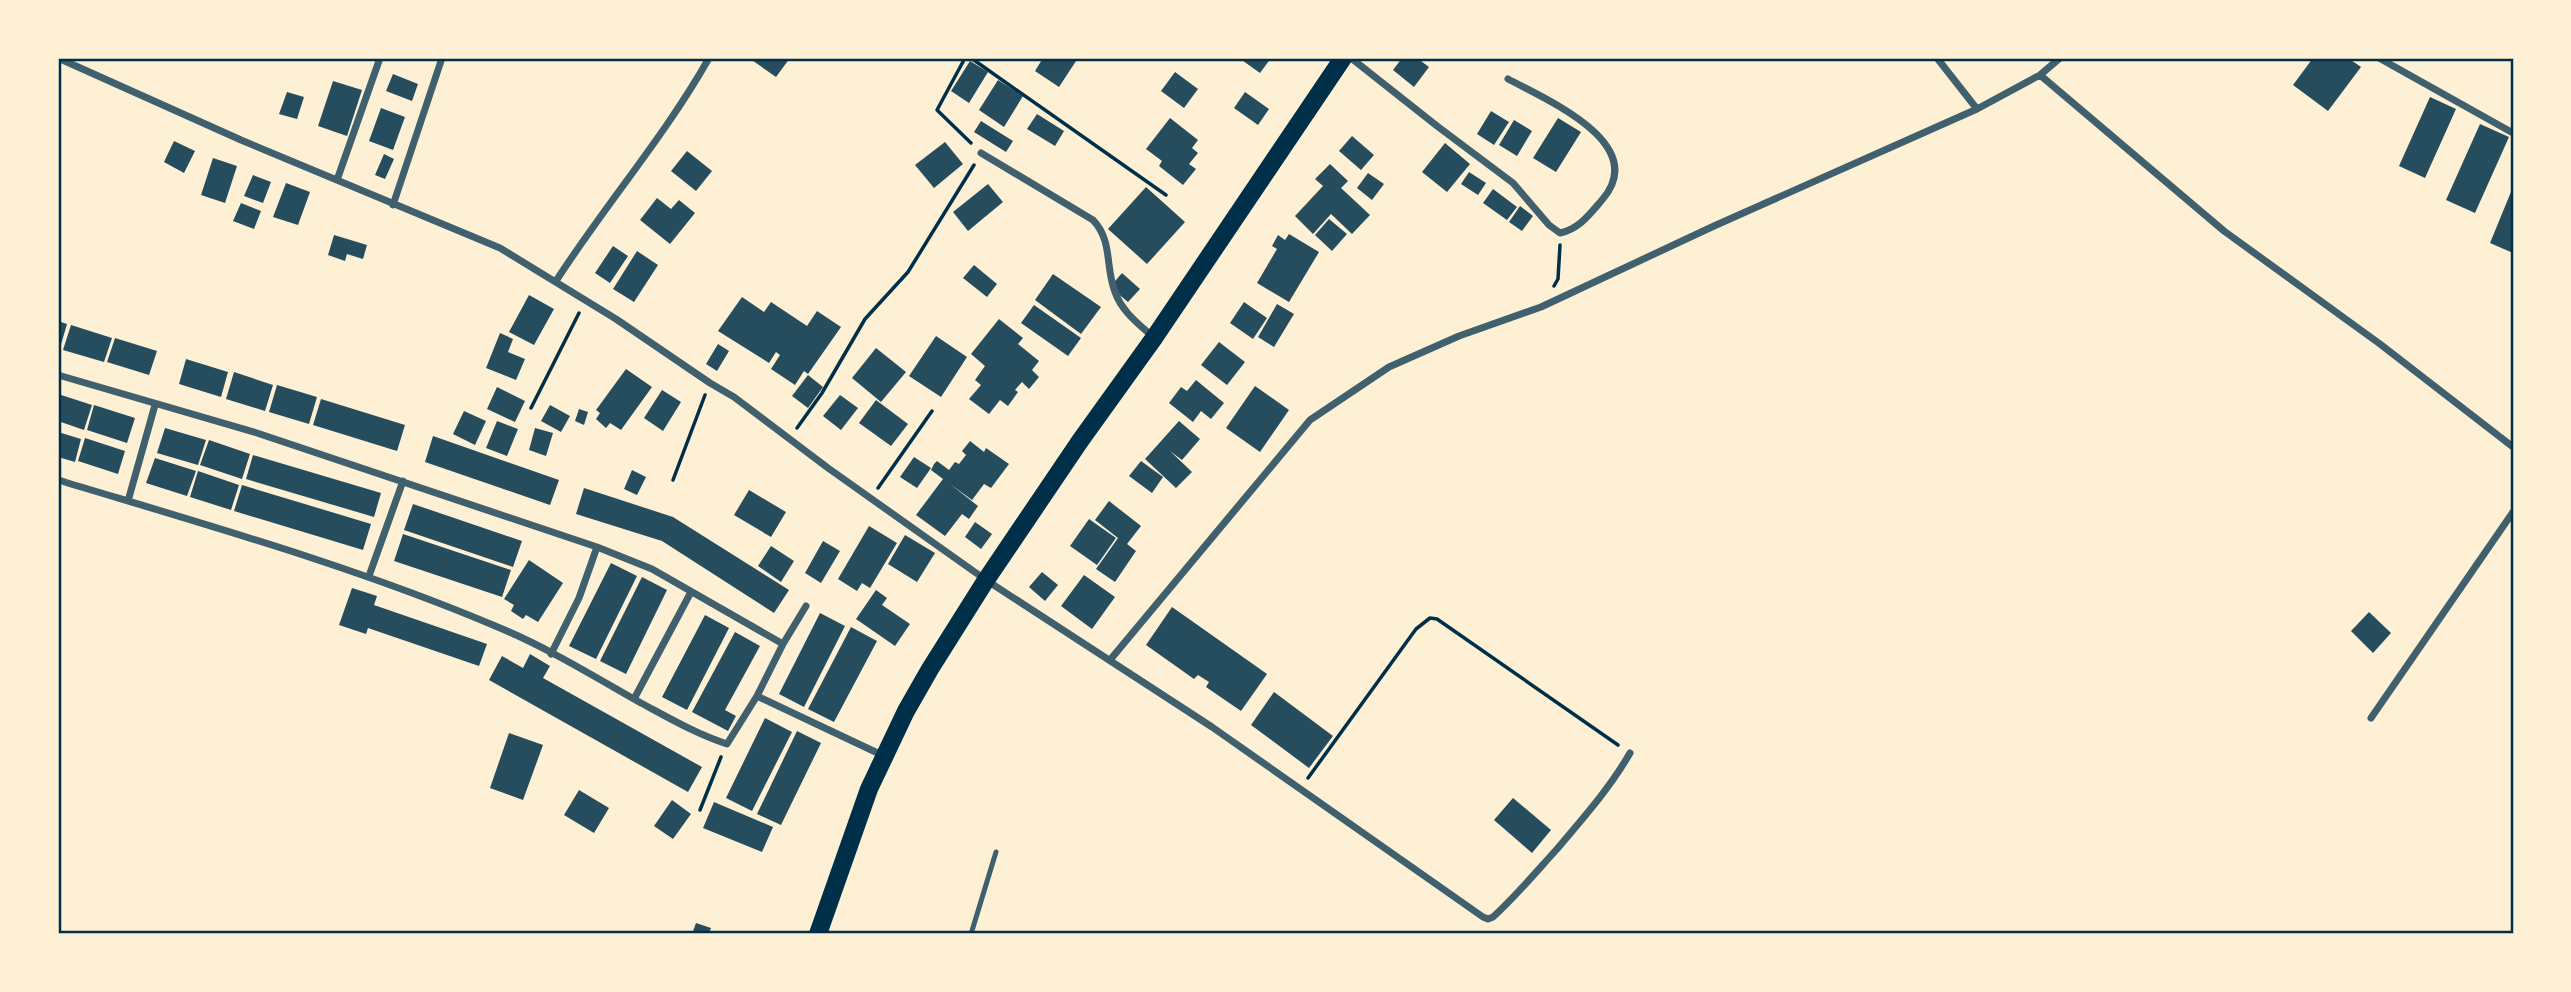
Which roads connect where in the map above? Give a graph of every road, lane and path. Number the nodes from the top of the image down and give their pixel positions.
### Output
1 (58, 58) edge
2 (380, 58) edge
3 (442, 58) edge
4 (709, 58) edge
5 (965, 58) edge
6 (971, 58) edge
7 (1343, 58) edge
8 (1352, 58) edge
9 (1937, 58) edge
10 (2060, 58) edge
11 (2379, 58) edge
12 (2040, 75) junction
13 (1508, 79) dead end
14 (1977, 109) junction
15 (2513, 133) edge
16 (981, 153) junction
17 (337, 180) junction
18 (1166, 195) dead end
19 (393, 205) junction
20 (1560, 233) junction
21 (556, 281) junction
22 (585, 302) junction
23 (1541, 307) junction
24 (1154, 338) junction
25 (58, 375) edge
26 (710, 383) junction
27 (155, 405) junction
28 (531, 408) dead end
29 (932, 411) dead end
30 (789, 439) junction
31 (2513, 447) edge
32 (58, 480) edge
33 (673, 480) dead end
34 (403, 481) junction
35 (871, 499) junction
36 (128, 501) junction
37 (2513, 512) edge
38 (597, 547) junction
39 (369, 576) junction
40 (986, 580) junction
41 (691, 592) junction
42 (806, 606) dead end
43 (783, 644) junction
44 (551, 654) junction
45 (1110, 660) junction
46 (757, 696) junction
47 (634, 699) junction
48 (2371, 718) dead end
49 (727, 744) junction
50 (1630, 753) joint
51 (884, 756) junction
52 (1300, 788) junction
53 (700, 810) dead end
54 (996, 852) dead end
55 (818, 934) edge
56 (971, 934) edge

1 - 17 street
2 - 17 street
3 - 19 street
4 - 21 street
5 - 16 path
6 - 18 path
7 - 24 main road
8 - 20 street
9 - 14 street
10 - 12 street
11 - 15 street
12 - 14 street
12 - 31 street
13 - 20 street
14 - 23 street
16 - 24 street
16 - 30 path
17 - 19 street
19 - 21 street
20 - 23 path
21 - 22 street
22 - 26 street
22 - 28 path
23 - 45 street
24 - 40 main road
25 - 27 street
26 - 30 street
26 - 33 path
27 - 34 street
27 - 36 street
29 - 35 path
30 - 35 street
32 - 36 street
34 - 38 street
34 - 39 street
35 - 40 street
36 - 39 street
37 - 48 street
38 - 41 street
38 - 44 street
39 - 44 street
40 - 45 street
40 - 51 main road
41 - 43 street
41 - 47 street
42 - 43 street
43 - 46 street
44 - 47 street
45 - 52 street
46 - 49 street
46 - 51 street
47 - 49 street
49 - 53 path
50 - 52 street
50 - 52 path
51 - 55 main road
54 - 56 lane

